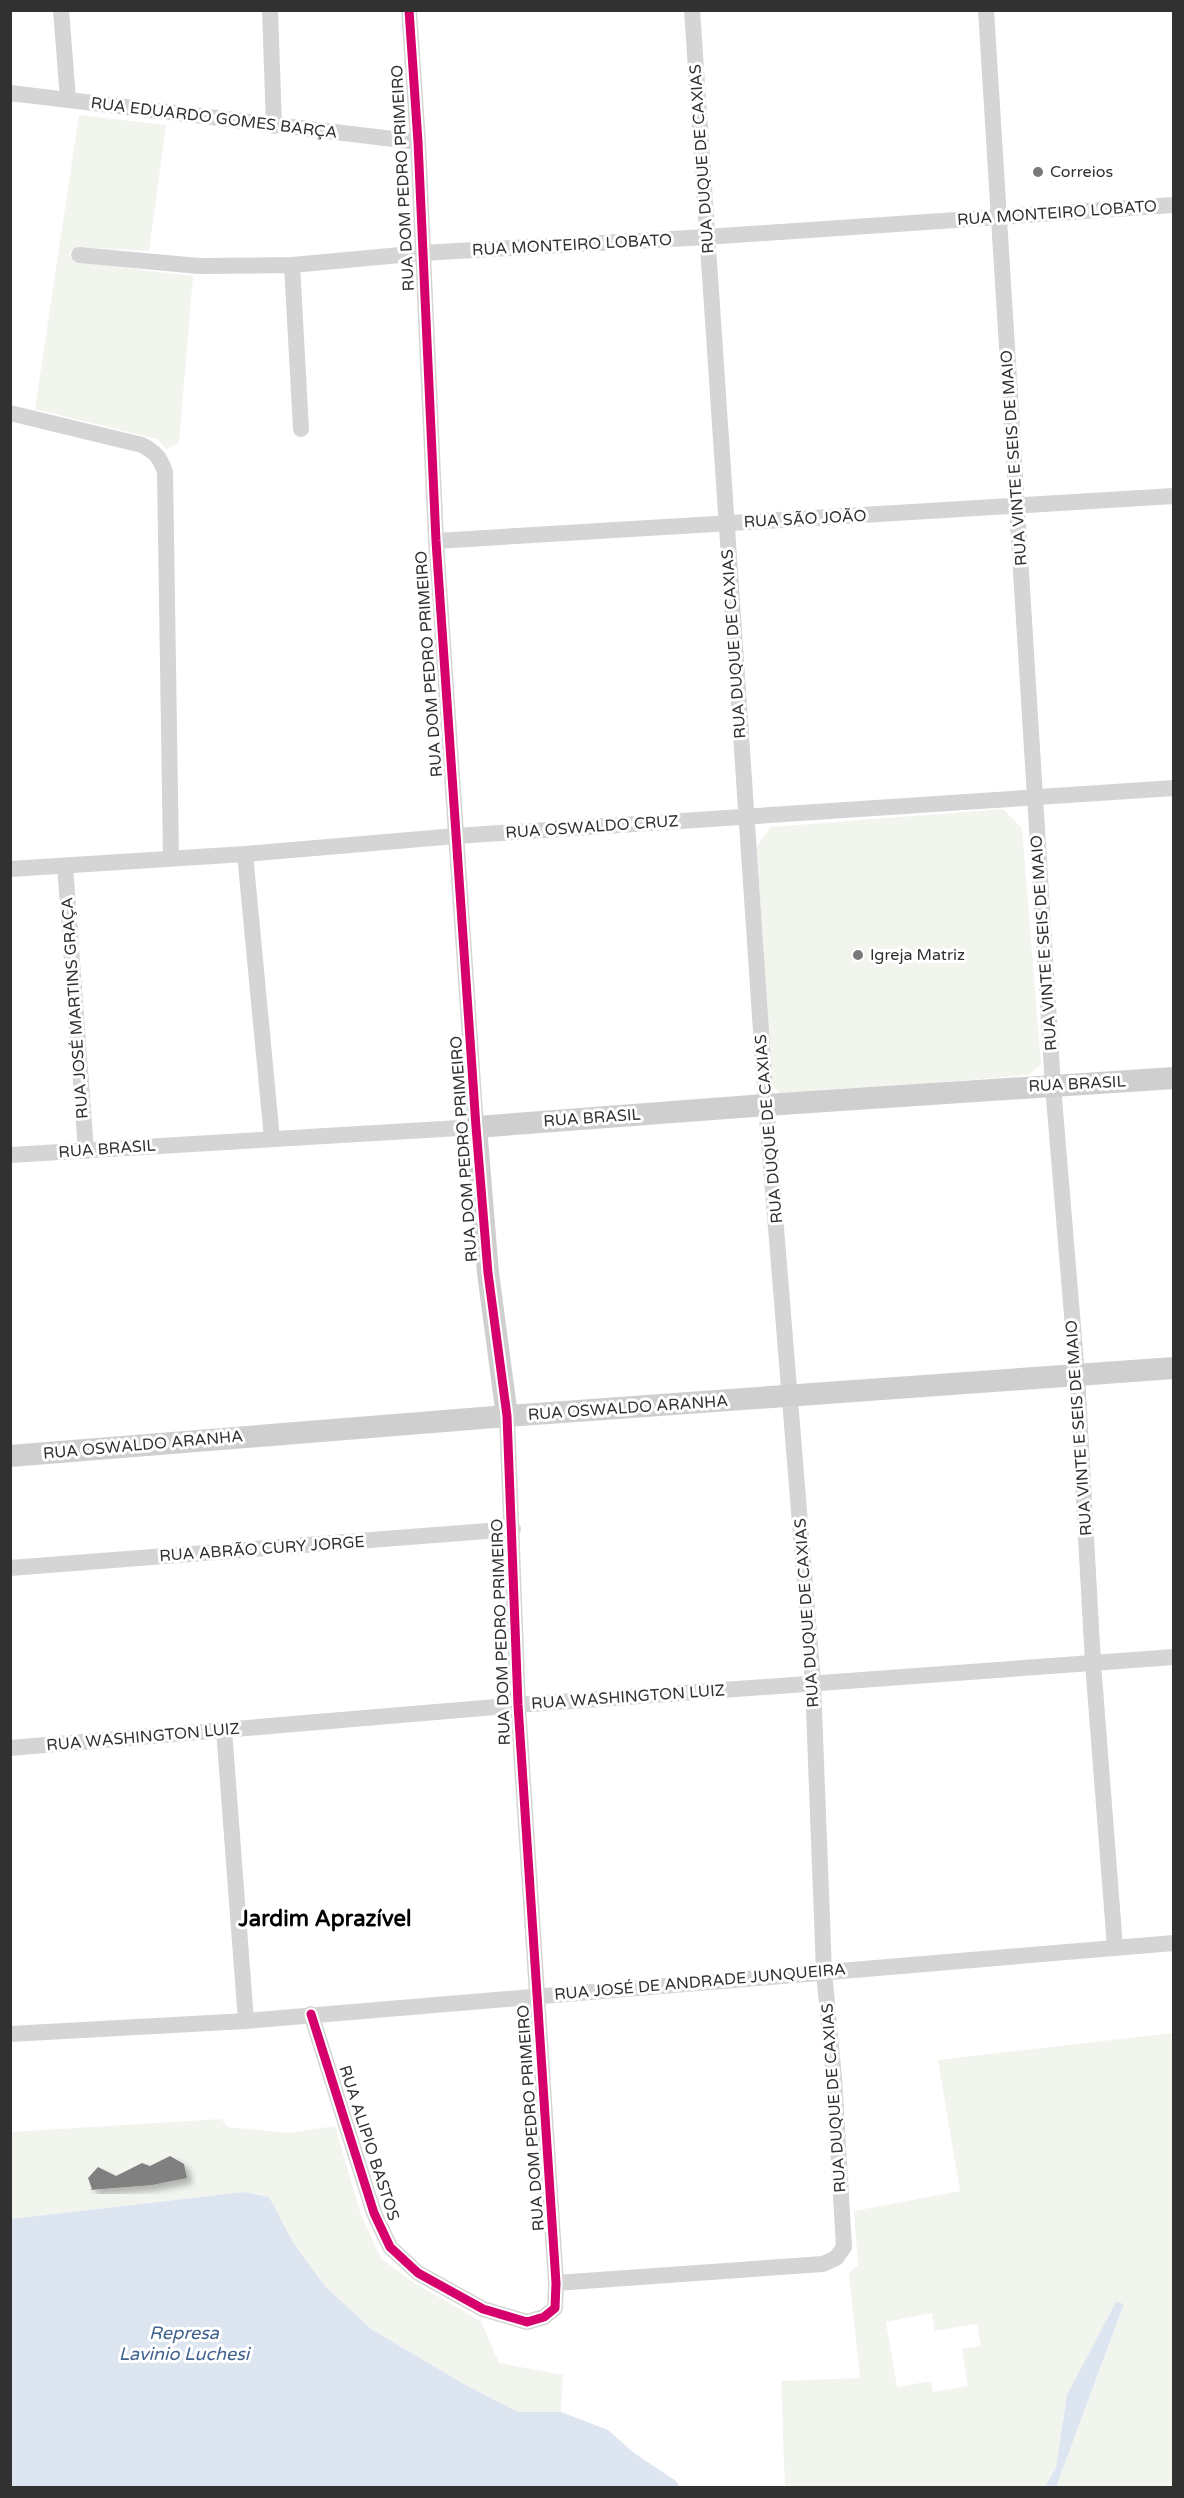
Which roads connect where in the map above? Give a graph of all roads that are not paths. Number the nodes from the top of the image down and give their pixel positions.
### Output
1 (61, 10) edge
2 (270, 10) edge
3 (409, 10) edge
4 (692, 10) edge
5 (986, 10) edge
6 (10, 93) edge
7 (68, 99) junction
8 (274, 126) junction
9 (418, 142) junction
10 (1173, 205) edge
11 (998, 217) junction
12 (706, 237) junction
13 (422, 253) junction
14 (79, 255) dead end
15 (292, 265) junction
16 (10, 413) edge
17 (301, 429) dead end
18 (1173, 496) edge
19 (1018, 507) junction
20 (725, 524) junction
21 (436, 541) junction
22 (1173, 788) edge
23 (1035, 799) junction
24 (746, 818) junction
25 (456, 836) junction
26 (244, 854) junction
27 (171, 858) junction
28 (64, 866) junction
29 (10, 869) edge
30 (1173, 1078) edge
31 (1053, 1086) junction
32 (766, 1105) junction
33 (476, 1127) junction
34 (272, 1138) junction
35 (86, 1151) junction
36 (10, 1155) edge
37 (1173, 1368) edge
38 (1077, 1375) junction
39 (791, 1396) junction
40 (507, 1416) junction
41 (10, 1456) edge
42 (513, 1529) junction
43 (10, 1568) edge
44 (1173, 1657) edge
45 (1093, 1663) junction
46 (813, 1683) junction
47 (518, 1706) junction
48 (224, 1730) junction
49 (10, 1748) edge
50 (1173, 1943) edge
51 (1115, 1947) junction
52 (824, 1972) junction
53 (538, 1996) junction
54 (311, 2014) junction
55 (246, 2021) junction
56 (10, 2034) edge
57 (556, 2283) junction

1 - 7 street
2 - 8 street
3 - 9 street, RUA DOM PEDRO PRIMEIRO
4 - 12 street, RUA DUQUE DE CAXIAS
5 - 11 street, RUA VINTE E SEIS DE MAIO
6 - 7 street, RUA EDUARDO GOMES BARÇA
7 - 8 street, RUA EDUARDO GOMES BARÇA
8 - 9 street, RUA EDUARDO GOMES BARÇA
9 - 13 street, RUA DOM PEDRO PRIMEIRO
10 - 11 street, RUA MONTEIRO LOBATO
11 - 12 street, RUA MONTEIRO LOBATO
11 - 19 street, RUA VINTE E SEIS DE MAIO
12 - 13 street, RUA MONTEIRO LOBATO
12 - 20 street, RUA DUQUE DE CAXIAS
13 - 15 street, RUA MONTEIRO LOBATO
13 - 21 street, RUA DOM PEDRO PRIMEIRO
14 - 15 street, RUA MONTEIRO LOBATO
15 - 17 street
16 - 27 street
18 - 19 street, RUA SÃO JOÃO
19 - 20 street, RUA SÃO JOÃO
19 - 23 street, RUA VINTE E SEIS DE MAIO
20 - 21 street, RUA SÃO JOÃO
20 - 24 street, RUA DUQUE DE CAXIAS
21 - 25 street, RUA DOM PEDRO PRIMEIRO
22 - 23 street, RUA OSWALDO CRUZ
23 - 24 street, RUA OSWALDO CRUZ
23 - 31 street, RUA VINTE E SEIS DE MAIO
24 - 25 street, RUA OSWALDO CRUZ
24 - 32 street, RUA DUQUE DE CAXIAS
25 - 26 street, RUA OSWALDO CRUZ
25 - 33 street, RUA DOM PEDRO PRIMEIRO
26 - 27 street, RUA OSWALDO CRUZ
26 - 34 street
27 - 28 street, RUA OSWALDO CRUZ
28 - 29 street, RUA OSWALDO CRUZ
28 - 35 street, RUA JOSÉ MARTINS GRAÇA
30 - 31 street, RUA BRASIL
31 - 32 street, RUA BRASIL
31 - 38 street, RUA VINTE E SEIS DE MAIO
32 - 33 street, RUA BRASIL
32 - 39 street, RUA DUQUE DE CAXIAS
33 - 34 street, RUA BRASIL
33 - 40 street, RUA DOM PEDRO PRIMEIRO
34 - 35 street, RUA BRASIL
35 - 36 street, RUA BRASIL
37 - 38 street, RUA OSWALDO ARANHA
38 - 39 street, RUA OSWALDO ARANHA
38 - 45 street, RUA VINTE E SEIS DE MAIO
39 - 40 street, RUA OSWALDO ARANHA
39 - 46 street, RUA DUQUE DE CAXIAS
40 - 41 street, RUA OSWALDO ARANHA
40 - 42 street, RUA DOM PEDRO PRIMEIRO
42 - 43 street, RUA ABRÃO CURY JORGE
42 - 47 street, RUA DOM PEDRO PRIMEIRO
44 - 45 street, RUA WASHINGTON LUIZ
45 - 46 street, RUA WASHINGTON LUIZ
45 - 51 street, RUA VINTE E SEIS DE MAIO
46 - 47 street, RUA WASHINGTON LUIZ
46 - 52 street, RUA DUQUE DE CAXIAS
47 - 48 street, RUA WASHINGTON LUIZ
47 - 53 street, RUA DOM PEDRO PRIMEIRO
48 - 49 street, RUA WASHINGTON LUIZ
48 - 55 street
50 - 51 street, RUA JOSÉ DE ANDRADE JUNQUEIRA
51 - 52 street, RUA JOSÉ DE ANDRADE JUNQUEIRA
52 - 53 street, RUA JOSÉ DE ANDRADE JUNQUEIRA
52 - 57 street, RUA DUQUE DE CAXIAS
53 - 54 street, RUA JOSÉ DE ANDRADE JUNQUEIRA
53 - 57 street, RUA DOM PEDRO PRIMEIRO
54 - 55 street, RUA JOSÉ DE ANDRADE JUNQUEIRA
54 - 57 street, RUA ALIPIO BASTOS
55 - 56 street, RUA JOSÉ DE ANDRADE JUNQUEIRA

